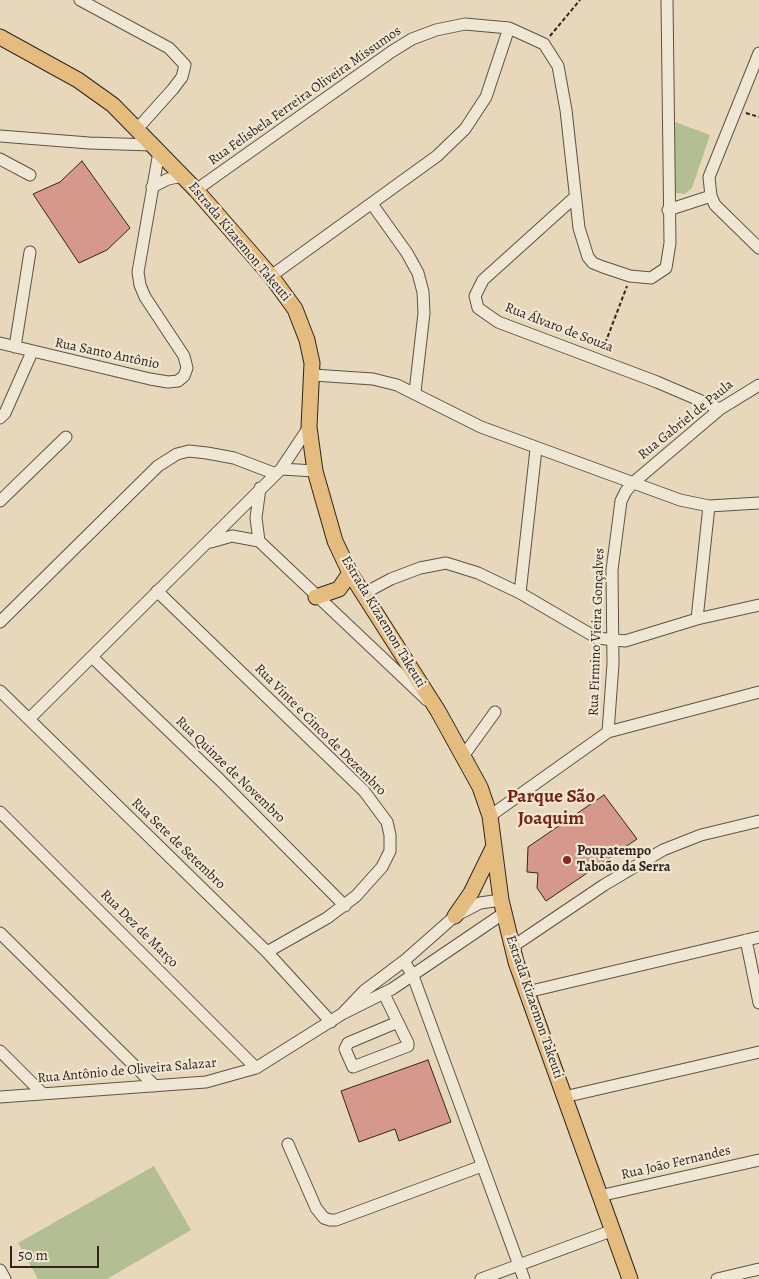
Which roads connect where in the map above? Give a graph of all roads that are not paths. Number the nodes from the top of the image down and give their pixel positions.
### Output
1 (80, 0) edge
2 (667, 0) edge
3 (509, 28) junction
4 (0, 37) edge
5 (759, 53) edge
6 (138, 128) junction
7 (0, 136) edge
8 (156, 148) junction
9 (0, 159) edge
10 (30, 175) dead end
11 (183, 176) junction
12 (152, 187) junction
13 (196, 190) junction
14 (711, 196) junction
15 (575, 197) junction
16 (372, 204) junction
17 (668, 210) junction
18 (759, 248) edge
19 (30, 252) dead end
20 (271, 276) junction
21 (0, 343) edge
22 (15, 347) junction
23 (32, 352) junction
24 (313, 375) junction
25 (759, 385) edge
26 (415, 392) junction
27 (720, 409) junction
28 (0, 418) edge
29 (309, 427) junction
30 (66, 437) dead end
31 (536, 449) junction
32 (279, 471) junction
33 (315, 472) junction
34 (634, 482) junction
35 (260, 488) junction
36 (0, 502) edge
37 (759, 503) edge
38 (709, 506) junction
39 (259, 541) junction
40 (209, 542) junction
41 (350, 573) junction
42 (157, 591) junction
43 (520, 593) junction
44 (363, 594) junction
45 (316, 597) junction
46 (759, 605) edge
47 (697, 619) junction
48 (0, 622) edge
49 (611, 641) junction
50 (92, 657) junction
51 (0, 691) edge
52 (759, 692) edge
53 (438, 711) junction
54 (495, 712) dead end
55 (29, 718) junction
56 (608, 732) junction
57 (464, 755) junction
58 (0, 812) edge
59 (490, 816) junction
60 (759, 821) edge
61 (494, 846) junction
62 (345, 906) junction
63 (503, 906) junction
64 (455, 916) junction
65 (0, 933) edge
66 (759, 937) edge
67 (746, 940) junction
68 (512, 947) junction
69 (267, 952) junction
70 (404, 961) junction
71 (413, 976) junction
72 (527, 992) junction
73 (384, 994) junction
74 (759, 1003) edge
75 (342, 1014) junction
76 (331, 1022) junction
77 (398, 1022) junction
78 (0, 1051) edge
79 (759, 1052) edge
80 (256, 1068) junction
81 (155, 1086) junction
82 (0, 1090) edge
83 (18, 1094) junction
84 (43, 1094) junction
85 (0, 1097) edge
86 (564, 1097) junction
87 (288, 1144) dead end
88 (759, 1160) edge
89 (482, 1166) junction
90 (600, 1196) junction
91 (611, 1231) junction
92 (518, 1264) junction
93 (0, 1270) edge
94 (755, 1273) edge
95 (6, 1279) edge
96 (480, 1279) edge
97 (524, 1279) edge
98 (630, 1279) edge
99 (717, 1279) edge

1 - 6 street
2 - 17 street
3 - 13 street, Rua Felisbela Ferreira Oliveira Missumos
3 - 15 street, Rua Felisbela Ferreira Oliveira Missumos
3 - 16 street
4 - 6 main road, Estrada Kizaemon Takeuti
5 - 14 street
6 - 8 main road, Estrada Kizaemon Takeuti
7 - 8 street
8 - 11 main road, Estrada Kizaemon Takeuti
8 - 12 street, Rua Santo Antônio
9 - 10 street
11 - 12 street
11 - 13 main road, Estrada Kizaemon Takeuti
12 - 23 street, Rua Santo Antônio
13 - 20 main road, Estrada Kizaemon Takeuti
14 - 17 street
14 - 18 street
15 - 17 street
15 - 27 street, Rua Álvaro de Souza
16 - 20 street
16 - 26 street
19 - 22 street
20 - 24 main road, Estrada Kizaemon Takeuti
21 - 22 street, Rua Santo Antônio
22 - 23 street, Rua Santo Antônio
23 - 28 street
24 - 26 street
24 - 29 main road, Estrada Kizaemon Takeuti
25 - 27 street, Rua Gabriel de Paula
26 - 31 street
27 - 34 street, Rua Gabriel de Paula
29 - 32 street
29 - 33 main road, Estrada Kizaemon Takeuti
30 - 36 street
31 - 34 street
31 - 43 street
32 - 33 street
32 - 35 street
32 - 48 street
33 - 41 main road, Estrada Kizaemon Takeuti
34 - 38 street
34 - 49 street, Rua Firmino Vieira Gonçalves
35 - 39 street
35 - 40 street
37 - 38 street
38 - 47 street
39 - 40 street
39 - 45 street
40 - 42 street
41 - 44 main road, Estrada Kizaemon Takeuti
41 - 45 main road
42 - 50 street
42 - 62 street, Rua Vinte e Cinco de Dezembro
43 - 44 street
43 - 49 street
44 - 53 main road, Estrada Kizaemon Takeuti
45 - 53 street
46 - 47 street
47 - 49 street
49 - 56 street, Rua Firmino Vieira Gonçalves
50 - 55 street
50 - 62 street, Rua Quinze de Novembro
51 - 55 street, Rua Sete de Setembro
52 - 56 street
53 - 57 main road, Estrada Kizaemon Takeuti
54 - 57 street
55 - 69 street, Rua Sete de Setembro
56 - 59 street, Rua Firmino Vieira Gonçalves
57 - 59 main road, Estrada Kizaemon Takeuti
58 - 80 street, Rua Dez de Março
59 - 61 main road, Estrada Kizaemon Takeuti
60 - 68 street
61 - 63 main road, Estrada Kizaemon Takeuti
61 - 64 main road
62 - 69 street, Rua Vinte e Cinco de Dezembro
63 - 64 street, Rua Antônio de Oliveira Salazar
63 - 68 main road, Estrada Kizaemon Takeuti
63 - 71 street, Rua Antônio de Oliveira Salazar
64 - 70 street, Rua Antônio de Oliveira Salazar
65 - 81 street
66 - 67 street
67 - 72 street
67 - 74 street
68 - 72 main road, Estrada Kizaemon Takeuti
69 - 76 street, Rua Sete de Setembro
70 - 71 street
70 - 75 street, Rua Antônio de Oliveira Salazar
71 - 73 street, Rua Antônio de Oliveira Salazar
71 - 89 street
72 - 86 main road, Estrada Kizaemon Takeuti
73 - 75 street, Rua Antônio de Oliveira Salazar
73 - 77 street
75 - 76 street, Rua Antônio de Oliveira Salazar
76 - 80 street, Rua Antônio de Oliveira Salazar
77 - 77 street
78 - 84 street
79 - 86 street
80 - 81 street, Rua Antônio de Oliveira Salazar
81 - 84 street, Rua Antônio de Oliveira Salazar
82 - 83 street, Rua Antônio de Oliveira Salazar
83 - 84 street, Rua Antônio de Oliveira Salazar
83 - 85 street, Rua Antônio de Oliveira Salazar
86 - 90 main road, Estrada Kizaemon Takeuti
87 - 89 street
88 - 90 street, Rua João Fernandes
89 - 92 street
90 - 91 main road, Estrada Kizaemon Takeuti
91 - 92 street
91 - 98 main road, Estrada Kizaemon Takeuti
92 - 96 street
92 - 97 street
93 - 95 street
94 - 99 street

